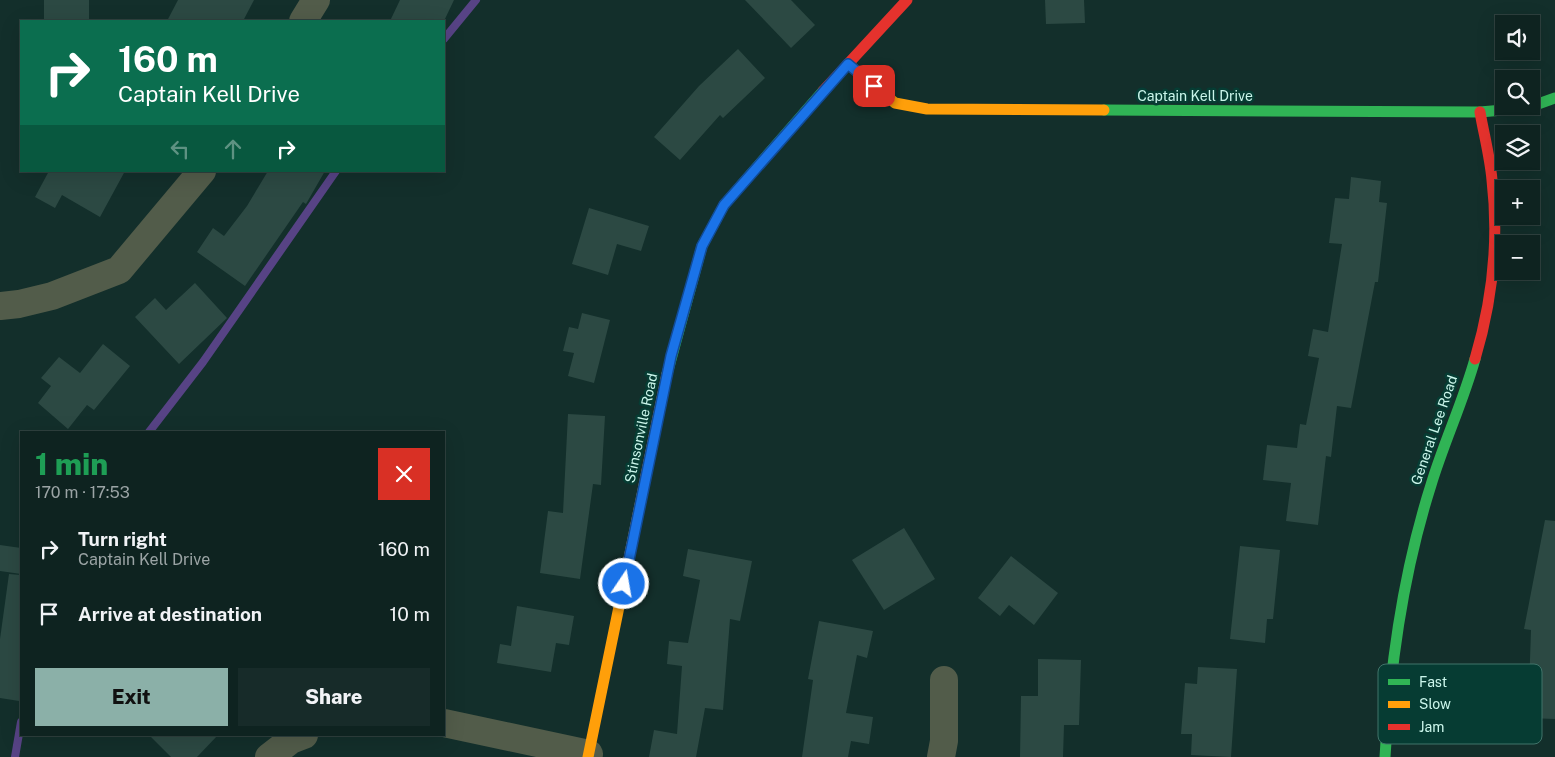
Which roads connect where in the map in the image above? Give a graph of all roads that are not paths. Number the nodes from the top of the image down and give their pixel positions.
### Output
1 (316, 0) edge
2 (907, 0) edge
3 (304, 20) edge
4 (848, 64) junction
5 (1555, 98) edge
6 (1480, 112) junction
7 (201, 172) edge
8 (0, 306) edge
9 (1392, 664) edge
10 (944, 680) dead end
11 (445, 723) edge
12 (301, 736) edge
13 (1385, 744) edge
14 (589, 756) edge
15 (269, 757) edge
16 (941, 757) edge
17 (1385, 757) edge

1 - 3 street
2 - 4 street, Stinsonville Road
4 - 6 street, Captain Kell Drive
4 - 14 street, Stinsonville Road
5 - 6 street, Captain Kell Drive
6 - 9 street, General Lee Road
7 - 8 street
10 - 16 street
11 - 14 street
12 - 15 street
13 - 17 street, General Lee Road

